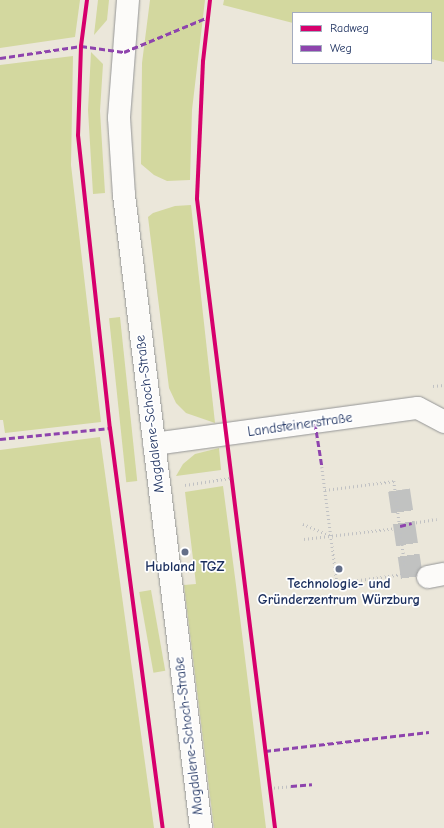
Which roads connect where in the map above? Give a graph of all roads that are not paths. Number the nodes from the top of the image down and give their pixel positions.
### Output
1 (128, 0) edge
2 (444, 422) edge
3 (154, 444) junction
4 (201, 828) edge

1 - 3 street, Magdalene-Schoch-Straße
2 - 3 street, Landsteinerstraße
3 - 4 street, Magdalene-Schoch-Straße

